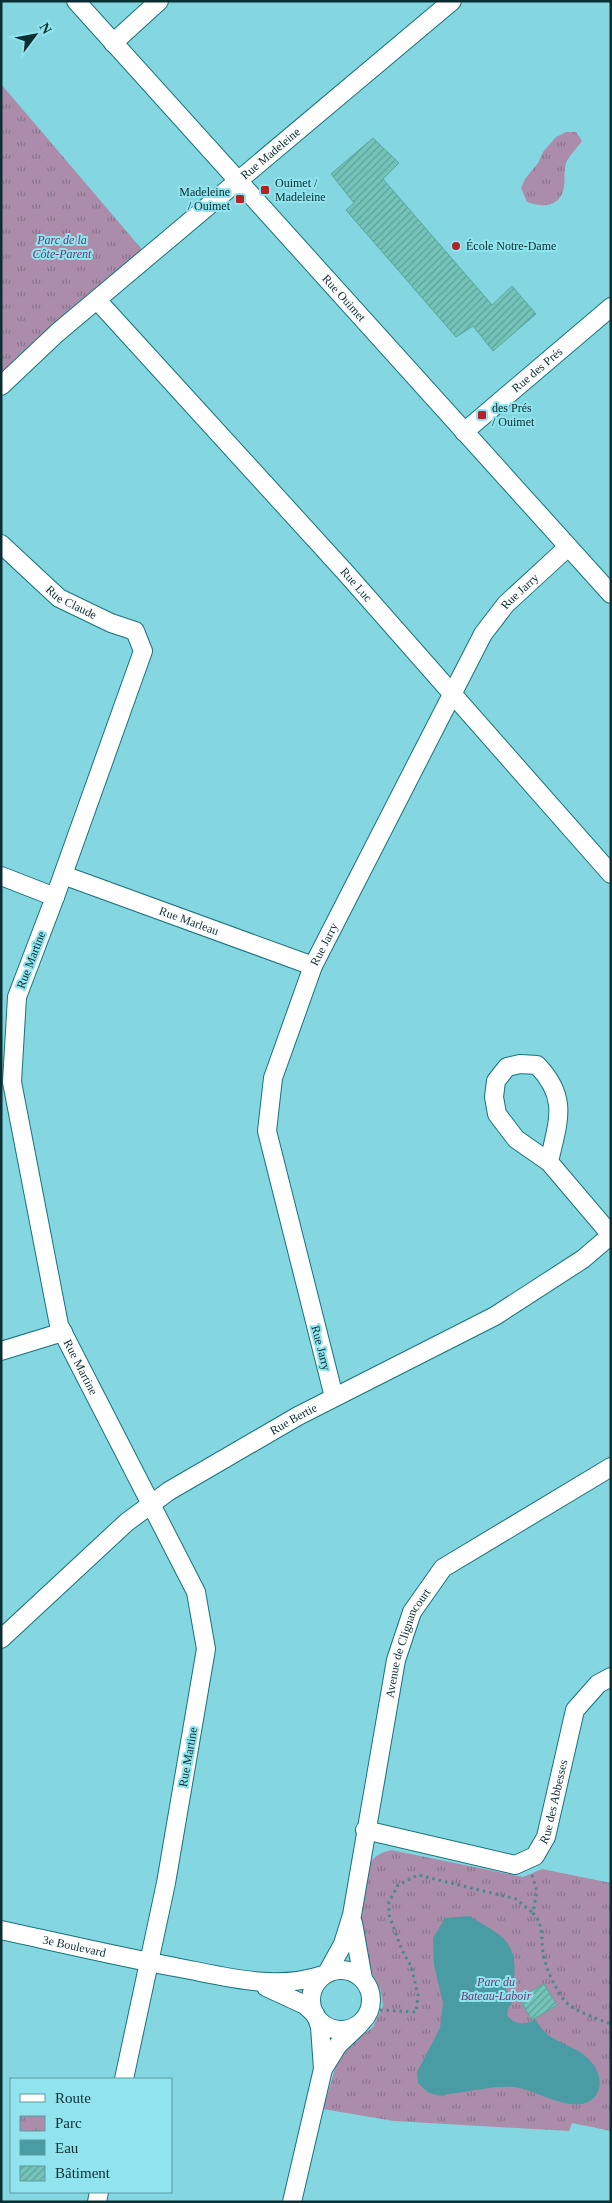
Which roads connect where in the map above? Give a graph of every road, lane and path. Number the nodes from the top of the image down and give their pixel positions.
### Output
1 (76, 1) edge
2 (160, 1) edge
3 (452, 1) edge
4 (113, 43) junction
5 (238, 181) junction
6 (97, 300) junction
7 (611, 307) edge
8 (1, 386) edge
9 (464, 432) junction
10 (1, 544) edge
11 (568, 547) junction
12 (611, 594) edge
13 (143, 651) joint
14 (454, 694) junction
15 (611, 874) edge
16 (63, 875) junction
17 (1, 876) edge
18 (55, 898) junction
19 (313, 966) junction
20 (7, 1066) edge
21 (549, 1162) junction
22 (611, 1235) edge
23 (62, 1332) junction
24 (1, 1350) edge
25 (334, 1397) junction
26 (611, 1467) edge
27 (151, 1504) junction
28 (1, 1639) edge
29 (611, 1676) edge
30 (365, 1830) junction
31 (532, 1872) dead end
32 (533, 1913) junction
33 (352, 1915) junction
34 (1, 1930) edge
35 (148, 1962) junction
36 (325, 1974) junction
37 (363, 1979) junction
38 (259, 1983) junction
39 (380, 2010) dead end
40 (316, 2016) junction
41 (611, 2024) edge
42 (359, 2025) junction
43 (323, 2069) junction
44 (124, 2078) edge
45 (292, 2202) edge

1 - 4 street, Rue Ouimet
2 - 4 street
3 - 5 street, Rue Madeleine
4 - 5 street, Rue Ouimet
5 - 6 street, Rue Madeleine
5 - 9 street, Rue Ouimet
6 - 8 street, Rue Madeleine
6 - 14 street, Rue Luc
7 - 9 street, Rue des Prés
9 - 11 street, Rue Ouimet
10 - 13 street, Rue Claude
11 - 12 street, Rue Ouimet
11 - 14 street, Rue Jarry
13 - 16 street, Rue Martine
14 - 15 street, Rue Luc
14 - 19 street, Rue Jarry
16 - 18 street, Rue Martine
16 - 19 street, Rue Marleau
17 - 18 street
18 - 20 street, Rue Martine
19 - 25 street, Rue Jarry
20 - 23 street, Rue Martine
21 - 21 street
21 - 22 street
22 - 25 street, Rue Bertie
23 - 24 street
23 - 27 street, Rue Martine
25 - 27 street, Rue Bertie
26 - 30 street, Avenue de Clignancourt
27 - 28 street, Rue Bertie
27 - 35 street, Rue Martine
29 - 30 street, Rue des Abbesses
30 - 33 street, Avenue de Clignancourt
31 - 32 path
32 - 39 path
32 - 41 path
33 - 36 street
33 - 37 street
34 - 35 street, 3e Boulevard
35 - 38 street, 3e Boulevard
35 - 44 street, Rue Martine
36 - 37 street
36 - 38 street
36 - 40 street
37 - 42 street
38 - 40 street
40 - 42 street
40 - 43 street
42 - 43 street
43 - 45 street

